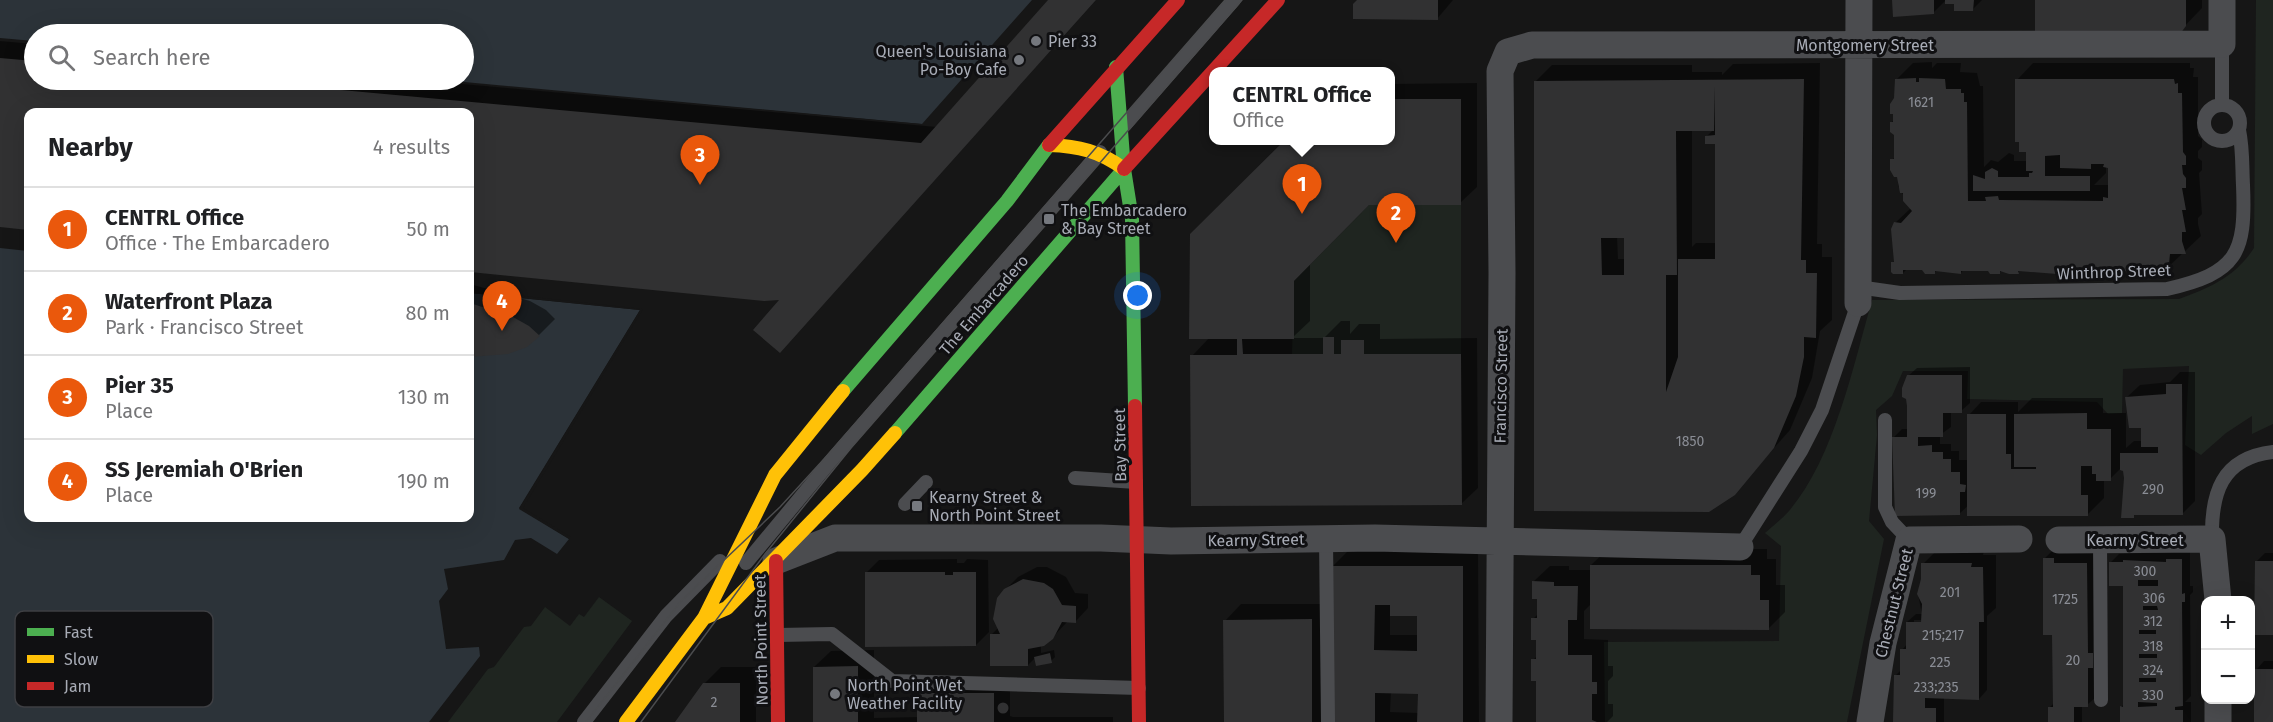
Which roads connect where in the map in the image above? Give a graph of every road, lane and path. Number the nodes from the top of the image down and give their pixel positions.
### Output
1 (1178, 0) edge
2 (1234, 0) edge
3 (1278, 0) edge
4 (1859, 0) edge
5 (2222, 0) edge
6 (2222, 44) junction
7 (1859, 45) junction
8 (1509, 52) joint
9 (1116, 67) junction
10 (1217, 67) edge
11 (1209, 76) edge
12 (2222, 105) junction
13 (1120, 129) junction
14 (2238, 130) junction
15 (1049, 145) junction
16 (1101, 151) junction
17 (1124, 169) junction
18 (1858, 295) junction
19 (1885, 420) dead end
20 (2273, 452) edge
21 (829, 464) junction
22 (1075, 478) dead end
23 (926, 482) dead end
24 (1138, 483) junction
25 (905, 504) dead end
26 (1326, 539) junction
27 (2019, 539) dead end
28 (2212, 539) junction
29 (743, 540) junction
30 (1139, 540) junction
31 (1499, 540) junction
32 (1909, 540) junction
33 (2059, 540) dead end
34 (2100, 540) junction
35 (1740, 547) joint
36 (766, 555) junction
37 (2218, 596) edge
38 (704, 618) junction
39 (778, 634) junction
40 (1139, 688) junction
41 (2101, 700) dead end
42 (2218, 704) edge
43 (584, 722) edge
44 (626, 722) edge
45 (778, 722) edge
46 (1139, 722) edge
47 (1328, 722) edge
48 (1499, 722) edge
49 (1870, 722) edge
50 (2218, 722) edge

1 - 9 main road, The Embarcadero
2 - 13 lane, The Embarcadero
3 - 10 main road, The Embarcadero
4 - 7 street
5 - 6 street
6 - 7 street, Montgomery Street
6 - 12 lane
7 - 8 street, Montgomery Street
7 - 18 street
8 - 31 street, Francisco Street
9 - 13 main road, Bay Street
9 - 15 main road, The Embarcadero
11 - 17 main road, The Embarcadero
12 - 14 lane
12 - 14 lane
13 - 16 lane, The Embarcadero
13 - 17 main road, Bay Street
14 - 18 lane, Winthrop Street
15 - 16 main road
15 - 29 main road, The Embarcadero
16 - 17 main road
16 - 21 lane, The Embarcadero
17 - 24 main road, Bay Street
17 - 36 main road, The Embarcadero
18 - 35 lane
19 - 32 lane, Chestnut Street
20 - 28 lane
21 - 29 lane, The Embarcadero
21 - 36 lane, The Embarcadero
22 - 24 lane
23 - 25 lane
24 - 30 main road, Bay Street
26 - 30 street, Kearny Street
26 - 31 street, Kearny Street
26 - 47 lane
27 - 32 street
28 - 34 street, Kearny Street
28 - 37 street
29 - 36 main road
29 - 38 main road, The Embarcadero
29 - 43 lane
30 - 36 street, Kearny Street
30 - 40 main road, Bay Street
31 - 35 street, Kearny Street
31 - 48 street, Francisco Street
32 - 49 street, Chestnut Street
33 - 34 street, Kearny Street
34 - 41 lane
36 - 38 lane, The Embarcadero
36 - 38 main road, The Embarcadero
36 - 39 main road, North Point Street
38 - 44 main road, The Embarcadero
39 - 40 lane
39 - 45 main road, North Point Street
40 - 46 main road, Bay Street
42 - 50 street

